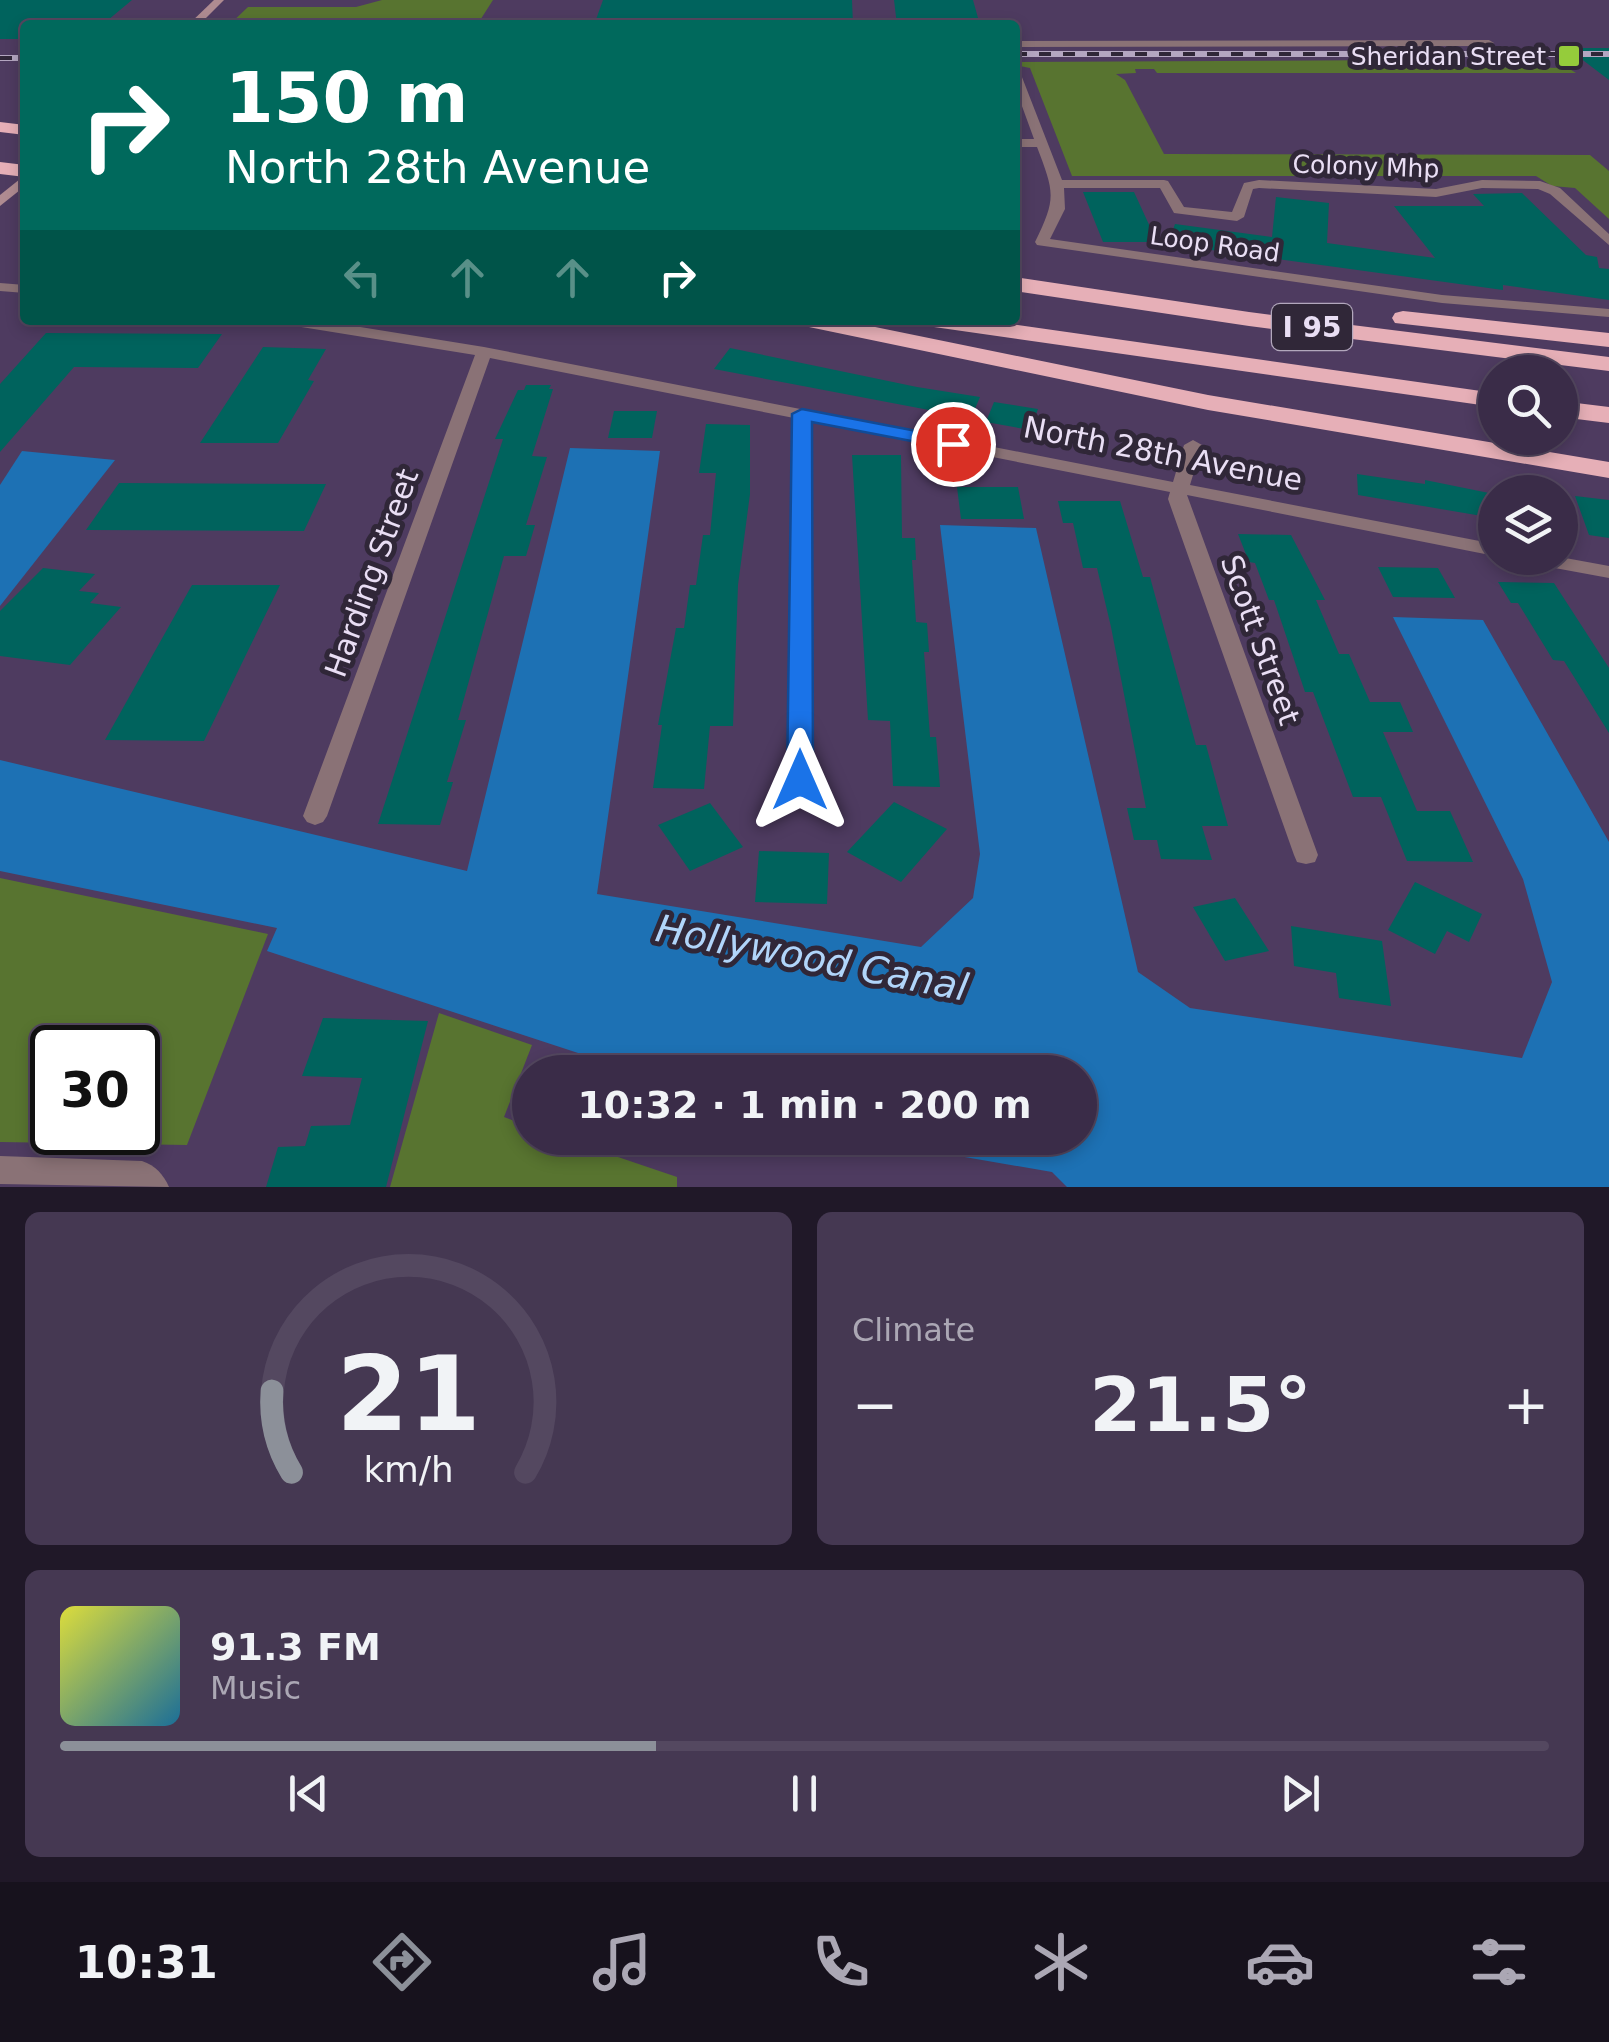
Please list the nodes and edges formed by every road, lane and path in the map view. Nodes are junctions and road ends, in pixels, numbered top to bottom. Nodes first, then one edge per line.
1 (219, 0) edge
2 (197, 20) edge
3 (1489, 43) dead end
4 (1020, 44) edge
5 (1020, 86) edge
6 (0, 127) edge
7 (1020, 143) edge
8 (1040, 143) junction
9 (13, 148) edge
10 (20, 184) edge
11 (1057, 184) junction
12 (1248, 186) joint
13 (0, 202) edge
14 (1609, 241) edge
15 (1020, 273) edge
16 (1020, 285) edge
17 (1020, 298) edge
18 (1609, 314) edge
19 (1020, 318) edge
20 (319, 325) edge
21 (832, 325) edge
22 (969, 325) edge
23 (1609, 340) edge
24 (484, 352) junction
25 (1478, 361) edge
26 (1609, 364) edge
27 (1578, 375) edge
28 (1609, 379) edge
29 (1478, 382) edge
30 (1578, 394) edge
31 (1478, 398) edge
32 (1609, 398) edge
33 (1578, 411) edge
34 (802, 414) junction
35 (1609, 415) edge
36 (1192, 446) dead end
37 (1609, 470) edge
38 (1179, 487) junction
39 (1478, 547) edge
40 (1578, 567) edge
41 (1608, 573) edge
42 (800, 780) dead end
43 (315, 816) dead end
44 (1306, 854) dead end
45 (0, 1170) edge
46 (154, 1187) edge

1 - 2 street
3 - 4 street
5 - 8 street
6 - 9 highway
7 - 8 street
8 - 11 street
10 - 13 street
11 - 12 street, Loop Road
11 - 18 street, Loop Road
12 - 14 street, Colony Mhp
15 - 23 highway
16 - 26 highway, I 95
17 - 25 highway
19 - 29 highway
20 - 24 street, North 28th Avenue
21 - 37 highway
22 - 31 highway, I 95
24 - 34 street, North 28th Avenue
24 - 43 street, Harding Street
27 - 28 highway
30 - 32 highway
33 - 35 highway
34 - 38 street, North 28th Avenue
34 - 42 street
36 - 38 street
38 - 39 street, North 28th Avenue
38 - 44 street, Scott Street
40 - 41 street
45 - 46 street

